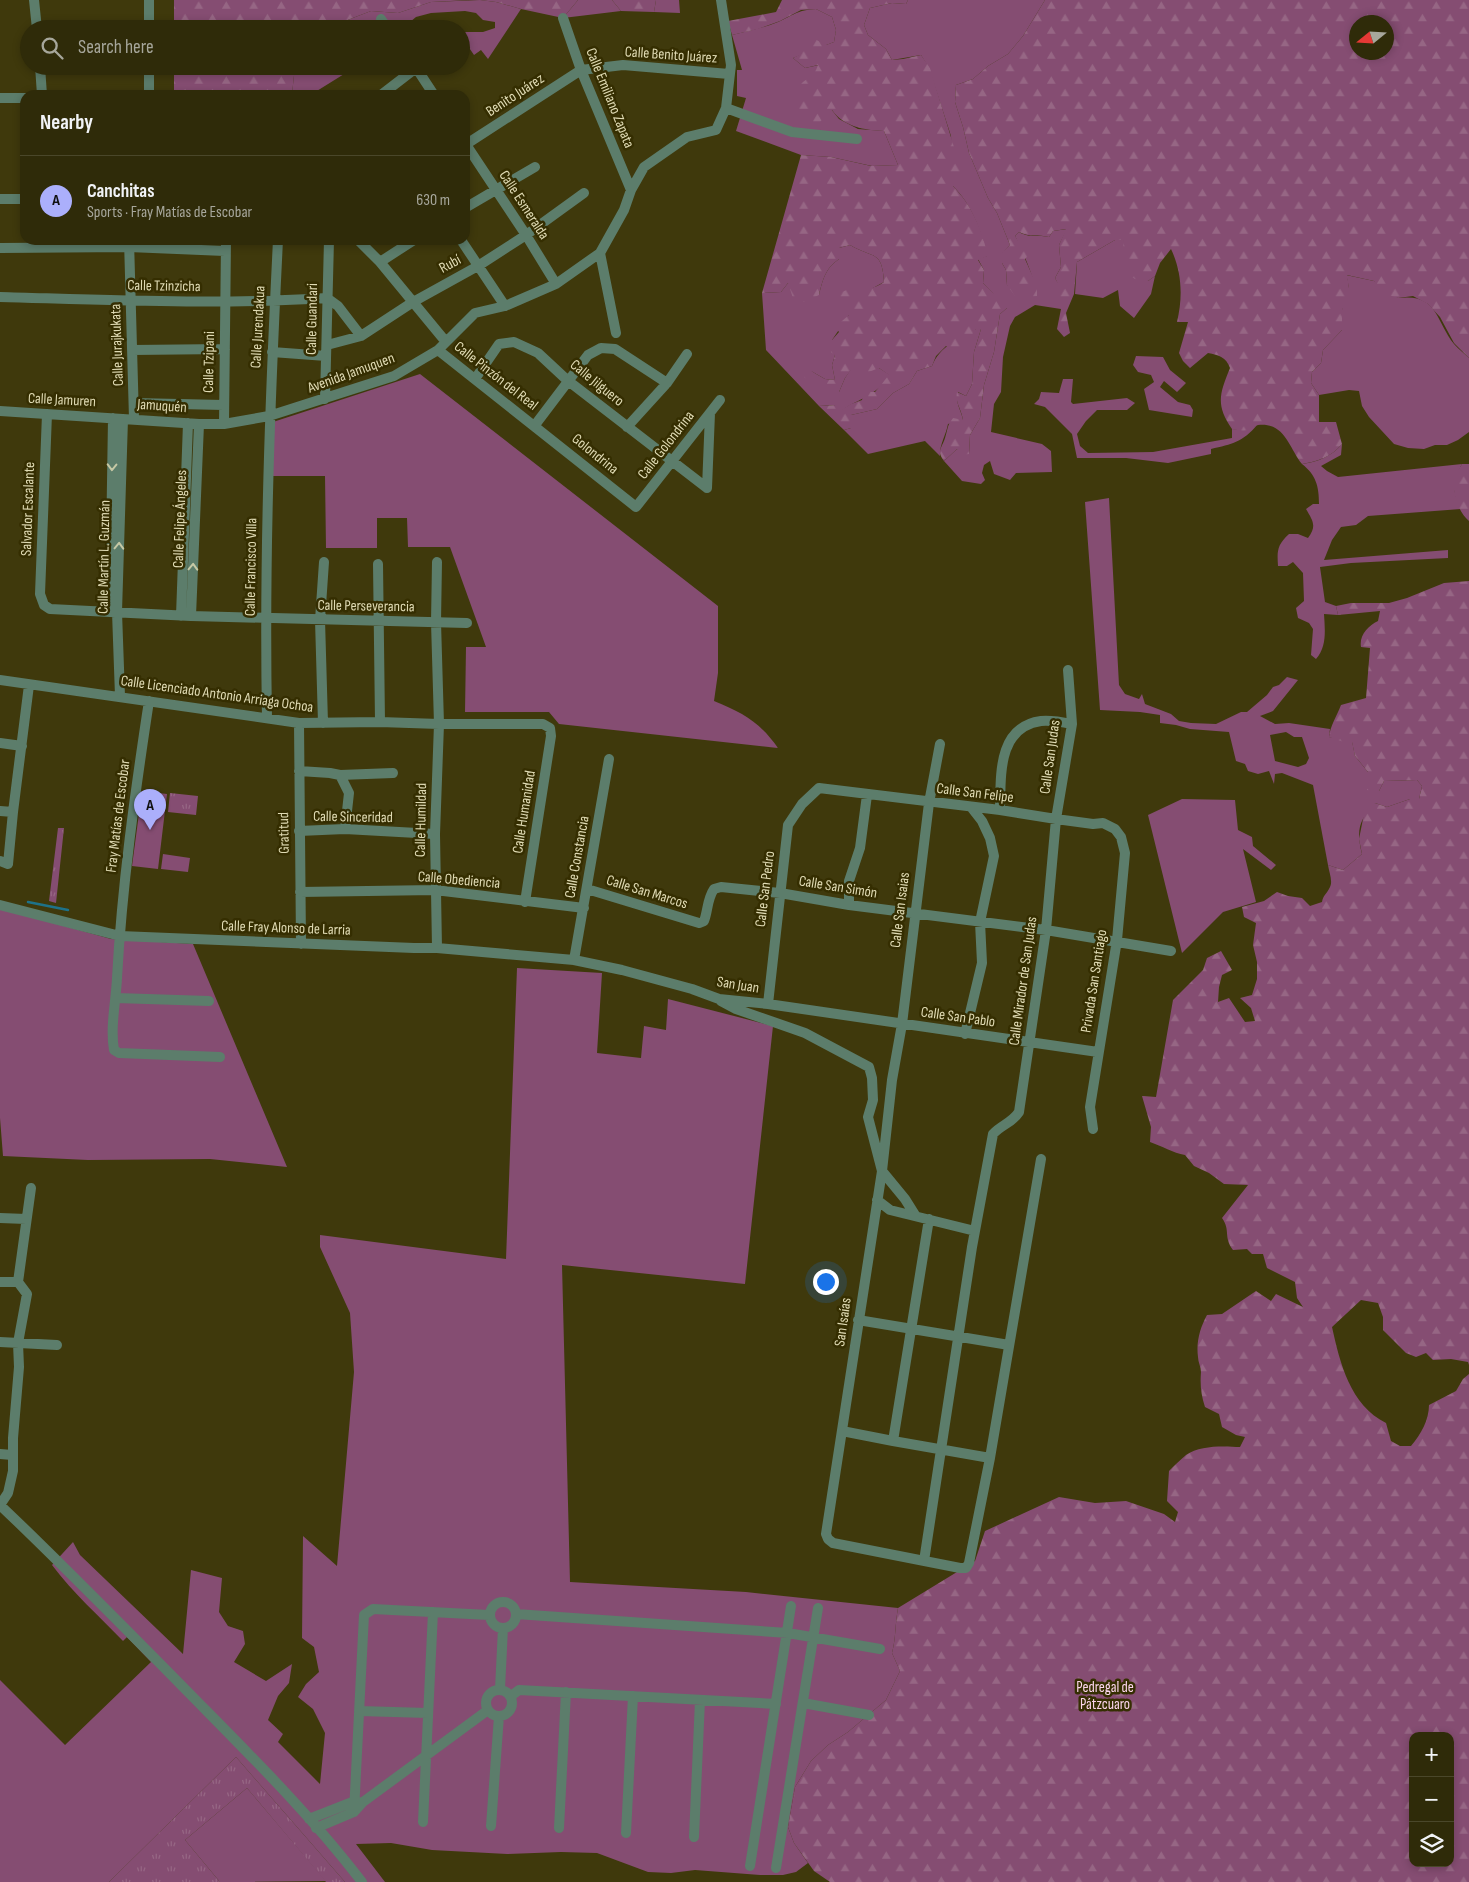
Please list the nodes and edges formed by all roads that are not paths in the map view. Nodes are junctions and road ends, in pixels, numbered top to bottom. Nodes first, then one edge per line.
1 (34, 0) edge
2 (149, 0) edge
3 (722, 0) edge
4 (563, 18) dead end
5 (36, 20) edge
6 (149, 20) edge
7 (581, 70) junction
8 (729, 74) junction
9 (41, 75) edge
10 (149, 75) edge
11 (406, 75) edge
12 (421, 75) edge
13 (42, 90) edge
14 (149, 90) edge
15 (386, 90) edge
16 (431, 90) edge
17 (0, 98) edge
18 (20, 98) edge
19 (726, 108) junction
20 (857, 139) dead end
21 (470, 141) edge
22 (470, 151) edge
23 (534, 167) dead end
24 (496, 190) junction
25 (631, 190) junction
26 (584, 193) dead end
27 (0, 199) edge
28 (20, 200) edge
29 (470, 205) edge
30 (526, 235) junction
31 (97, 245) edge
32 (129, 245) edge
33 (143, 245) edge
34 (226, 245) edge
35 (278, 245) edge
36 (329, 245) edge
37 (365, 245) edge
38 (406, 245) edge
39 (464, 245) edge
40 (0, 248) edge
41 (225, 251) junction
42 (600, 253) junction
43 (380, 262) junction
44 (478, 266) junction
45 (556, 284) junction
46 (0, 297) edge
47 (327, 298) junction
48 (131, 301) junction
49 (225, 301) junction
50 (275, 302) junction
51 (413, 302) junction
52 (506, 306) junction
53 (616, 333) dead end
54 (361, 336) junction
55 (446, 342) junction
56 (327, 345) junction
57 (225, 349) junction
58 (132, 350) junction
59 (438, 350) junction
60 (272, 352) junction
61 (687, 354) dead end
62 (326, 356) junction
63 (475, 379) junction
64 (567, 380) junction
65 (667, 383) junction
66 (325, 399) junction
67 (720, 400) dead end
68 (134, 403) junction
69 (224, 405) junction
70 (0, 411) edge
71 (710, 413) junction
72 (47, 414) junction
73 (269, 416) junction
74 (118, 418) junction
75 (134, 419) junction
76 (188, 424) junction
77 (199, 424) junction
78 (224, 424) junction
79 (535, 425) junction
80 (627, 427) junction
81 (672, 460) junction
82 (636, 507) joint
83 (190, 515) junction
84 (324, 562) dead end
85 (437, 562) dead end
86 (378, 564) dead end
87 (44, 606) joint
88 (114, 612) junction
89 (186, 616) junction
90 (265, 618) junction
91 (320, 620) junction
92 (378, 620) junction
93 (436, 622) junction
94 (467, 623) dead end
95 (1068, 670) dead end
96 (0, 680) edge
97 (29, 685) junction
98 (120, 696) junction
99 (149, 701) junction
100 (267, 718) junction
101 (323, 722) junction
102 (380, 722) junction
103 (299, 723) junction
104 (439, 724) junction
105 (1072, 724) junction
106 (550, 728) joint
107 (0, 743) edge
108 (940, 744) dead end
109 (22, 746) junction
110 (609, 759) dead end
111 (299, 771) junction
112 (393, 772) dead end
113 (340, 775) junction
114 (819, 788) joint
115 (867, 795) junction
116 (929, 803) junction
117 (971, 807) junction
118 (1000, 810) junction
119 (0, 811) edge
120 (13, 812) junction
121 (1056, 819) junction
122 (345, 829) junction
123 (299, 831) junction
124 (436, 834) junction
125 (1121, 837) joint
126 (4, 863) edge
127 (587, 889) junction
128 (714, 889) joint
129 (435, 890) junction
130 (300, 892) junction
131 (780, 893) junction
132 (525, 902) junction
133 (848, 904) junction
134 (0, 905) edge
135 (584, 908) junction
136 (916, 913) junction
137 (980, 922) junction
138 (1046, 930) junction
139 (120, 936) junction
140 (1116, 940) junction
141 (301, 944) junction
142 (437, 948) junction
143 (1171, 950) dead end
144 (574, 960) junction
145 (116, 998) junction
146 (719, 1000) junction
147 (209, 1001) dead end
148 (768, 1004) junction
149 (902, 1024) junction
150 (965, 1034) junction
151 (1029, 1043) junction
152 (1098, 1052) junction
153 (220, 1057) dead end
154 (892, 1080) joint
155 (1093, 1129) dead end
156 (1041, 1159) dead end
157 (882, 1171) junction
158 (31, 1188) dead end
159 (877, 1200) junction
160 (915, 1215) junction
161 (0, 1218) edge
162 (26, 1219) junction
163 (929, 1219) junction
164 (975, 1231) junction
165 (0, 1282) edge
166 (18, 1282) junction
167 (858, 1320) junction
168 (910, 1328) junction
169 (959, 1336) junction
170 (0, 1342) edge
171 (18, 1343) junction
172 (1009, 1344) junction
173 (57, 1345) dead end
174 (842, 1431) junction
175 (893, 1441) junction
176 (942, 1450) junction
177 (0, 1454) edge
178 (12, 1455) junction
179 (990, 1458) junction
180 (0, 1505) edge
181 (924, 1561) junction
182 (791, 1606) dead end
183 (818, 1608) dead end
184 (433, 1612) junction
185 (516, 1614) junction
186 (489, 1615) junction
187 (503, 1628) junction
188 (788, 1633) junction
189 (814, 1636) junction
190 (880, 1649) dead end
191 (500, 1689) junction
192 (566, 1692) junction
193 (511, 1696) junction
194 (633, 1696) junction
195 (700, 1700) junction
196 (803, 1703) junction
197 (776, 1704) junction
198 (488, 1710) junction
199 (359, 1711) junction
200 (428, 1713) junction
201 (869, 1715) dead end
202 (498, 1716) junction
203 (426, 1755) junction
204 (359, 1802) junction
205 (309, 1819) junction
206 (423, 1822) dead end
207 (491, 1826) dead end
208 (316, 1828) junction
209 (559, 1828) dead end
210 (626, 1833) dead end
211 (694, 1837) dead end
212 (750, 1866) dead end
213 (776, 1868) dead end
214 (362, 1882) edge

1 - 5 street
2 - 6 street
3 - 8 street
4 - 7 street, Calle Emiliano Zapata
7 - 8 street, Calle Benito Juárez
7 - 21 street, Benito Juárez
7 - 25 street, Calle Emiliano Zapata
8 - 19 street
9 - 13 street
10 - 14 street
11 - 15 street
12 - 16 street
17 - 18 street
19 - 20 street
19 - 25 street, Avenida Jamuquen
22 - 24 street, Calle Esmeralda
23 - 24 street
24 - 29 street
24 - 30 street, Calle Esmeralda
25 - 42 street, Avenida Jamuquen
26 - 30 street, Rubí
27 - 28 street
30 - 44 street, Rubí
30 - 45 street, Calle Esmeralda
31 - 40 street
32 - 48 street, Calle Jurajkukata
33 - 41 street
34 - 41 street, Calle Tzipani
35 - 50 street, Calle Jurendakua
36 - 47 street, Calle Guandari
37 - 43 street
38 - 43 street
39 - 44 street
41 - 49 street, Calle Tzipani
42 - 45 street, Avenida Jamuquen
42 - 53 street
43 - 51 street
44 - 51 street, Rubí
44 - 52 street
45 - 52 street, Avenida Jamuquen
46 - 48 street, Calle Tzinzicha
47 - 50 street, Calle Tzinzicha
47 - 54 street
47 - 56 street, Calle Guandari
48 - 49 street, Calle Tzinzicha
48 - 58 street, Calle Jurajkukata
49 - 50 street, Calle Tzinzicha
49 - 57 street, Calle Tzipani
50 - 60 street, Calle Jurendakua
51 - 54 street, Rubí
51 - 55 street
52 - 55 street, Avenida Jamuquen
54 - 56 street, Rubí
55 - 59 street, Avenida Jamuquen
56 - 62 street, Calle Guandari
57 - 58 street
57 - 69 street, Calle Tzipani
58 - 68 street, Calle Jurajkukata
59 - 63 street, Calle Pinzón del Real
59 - 66 street, Avenida Jamuquen
60 - 62 street
60 - 73 street, Calle Jurendakua
61 - 65 street
62 - 66 street, Calle Guandari
63 - 64 street, Calle Jilguero
63 - 79 street, Calle Pinzón del Real
64 - 65 street
64 - 79 street
64 - 80 street, Calle Jilguero
65 - 80 street
66 - 73 street, Avenida Jamuquen
67 - 71 street, Calle Golondrina
68 - 69 street
68 - 75 street, Calle Jurajkukata
69 - 78 street, Calle Tzipani
70 - 72 street, Calle Jamuren
71 - 81 street, Calle Golondrina
71 - 81 street, Calle Jilguero
72 - 74 street, Calle Jamuren
72 - 87 street, Salvador Escalante
73 - 78 street, Avenida Jamuquen
73 - 90 street, Calle Francisco Villa
74 - 75 street, Jamuquén
74 - 88 street, Calle Martín L. Guzmán
75 - 76 street, Jamuquén
76 - 77 street, Jamuquén
76 - 83 street, Calle Felipe Ángeles
77 - 78 street, Avenida Jamuquen
77 - 83 street, Calle Felipe Ángeles
79 - 82 street, Golondrina
80 - 81 street, Calle Jilguero
81 - 82 street, Calle Golondrina
83 - 89 street, Calle Felipe Ángeles
84 - 91 street
85 - 93 street, Calle Humildad
86 - 92 street
87 - 88 street, Calle Perseverancia
88 - 89 street, Calle Perseverancia
88 - 98 street, Calle Martín L. Guzmán
89 - 90 street, Calle Perseverancia
90 - 91 street, Calle Perseverancia
90 - 100 street, Calle Francisco Villa
91 - 92 street, Calle Perseverancia
91 - 101 street
92 - 93 street, Calle Perseverancia
92 - 102 street
93 - 94 street, Calle Perseverancia
93 - 104 street, Calle Humildad
95 - 105 street, Calle San Judas
96 - 97 street, Calle Licenciado Antonio Arriaga Ochoa
97 - 98 street, Calle Licenciado Antonio Arriaga Ochoa
97 - 109 street
98 - 99 street, Calle Licenciado Antonio Arriaga Ochoa
99 - 100 street, Calle Licenciado Antonio Arriaga Ochoa
99 - 139 street, Fray Matías de Escobar
100 - 103 street, Calle Licenciado Antonio Arriaga Ochoa
101 - 102 street, Calle Licenciado Antonio Arriaga Ochoa
101 - 103 street, Calle Licenciado Antonio Arriaga Ochoa
102 - 104 street, Calle Licenciado Antonio Arriaga Ochoa
103 - 111 street, Gratitud
104 - 106 street, Calle Licenciado Antonio Arriaga Ochoa
104 - 124 street, Calle Humildad
105 - 118 street
105 - 121 street, Calle San Judas
106 - 132 street, Calle Humanidad
107 - 109 street
108 - 116 street, Calle San Isaias
109 - 120 street
110 - 127 street, Calle Constancia
111 - 113 street
111 - 123 street, Gratitud
112 - 113 street
113 - 122 street
114 - 115 street, Calle San Felipe
114 - 131 street, Calle San Pedro
115 - 116 street, Calle San Felipe
115 - 133 street
116 - 117 street, Calle San Felipe
116 - 136 street, Calle San Isaias
117 - 118 street, Calle San Felipe
117 - 137 street
118 - 121 street, Calle San Felipe
119 - 120 street
120 - 126 street
121 - 125 street, Calle San Felipe
121 - 138 street, Calle Mirador de San Judas
122 - 123 street, Calle Sinceridad
122 - 124 street, Calle Sinceridad
123 - 130 street, Gratitud
124 - 129 street, Calle Humildad
125 - 140 street, Privada San Santiago
127 - 128 street, Calle San Marcos
127 - 135 street, Calle Constancia
128 - 131 street, Calle San Simón
129 - 130 street, Calle Obediencia
129 - 132 street, Calle Obediencia
129 - 142 street, Calle Humildad
130 - 141 street, Gratitud
131 - 133 street, Calle San Simón
131 - 148 street, Calle San Pedro
132 - 135 street, Calle Obediencia
133 - 136 street, Calle San Simón
134 - 139 street, Calle Fray Alonso de Larria
135 - 144 street, Calle Constancia
136 - 137 street, Calle San Simón
136 - 149 street, Calle San Isaias
137 - 138 street, Calle San Simón
137 - 150 street
138 - 140 street, Calle San Simón
138 - 151 street, Calle Mirador de San Judas
139 - 141 street, Calle Fray Alonso de Larria
139 - 145 street, Fray Matías de Escobar
140 - 143 street, Calle San Simón
140 - 152 street, Privada San Santiago
141 - 142 street, Calle Fray Alonso de Larria
142 - 144 street, Calle Fray Alonso de Larria
144 - 146 street, San Juan
145 - 147 street
145 - 153 street, Fray Matías de Escobar
146 - 148 street, San Juan
146 - 157 street
148 - 149 street, San Juan
149 - 150 street, Calle San Pablo
149 - 154 street, Calle San Isaias
150 - 151 street, Calle San Pablo
151 - 152 street, Calle San Pablo
151 - 164 street, Calle Mirador de San Judas
152 - 155 street, Privada San Santiago
154 - 157 street, San Isaías
156 - 172 street
157 - 159 street, San Isaías
157 - 160 street
158 - 162 street
159 - 160 street
159 - 167 street, San Isaías
160 - 163 street
161 - 162 street
162 - 166 street
163 - 164 street
163 - 168 street
164 - 169 street
165 - 166 street
166 - 171 street
167 - 168 street
167 - 174 street, San Isaías
168 - 169 street
168 - 175 street
169 - 172 street
169 - 176 street
170 - 171 street
171 - 173 street
171 - 178 street
172 - 179 street
174 - 175 street
174 - 181 street, San Isaías
175 - 176 street
176 - 179 street
176 - 181 street
177 - 178 street
178 - 180 street
179 - 181 street
180 - 205 street
182 - 188 street
183 - 189 street
184 - 186 street
184 - 199 street
184 - 200 street
185 - 186 street
185 - 187 street
185 - 188 street
186 - 187 street
187 - 191 street
188 - 189 street
188 - 197 street
189 - 190 street
189 - 196 street
191 - 193 street
191 - 198 street
192 - 193 street
192 - 194 street
192 - 209 street
193 - 202 street
194 - 195 street
194 - 210 street
195 - 197 street
195 - 211 street
196 - 201 street
196 - 213 street
197 - 212 street
198 - 202 street
198 - 203 street
199 - 200 street
199 - 204 street
200 - 203 street
202 - 207 street
203 - 204 street
203 - 206 street
204 - 205 street
204 - 208 street
205 - 208 street
208 - 214 street

